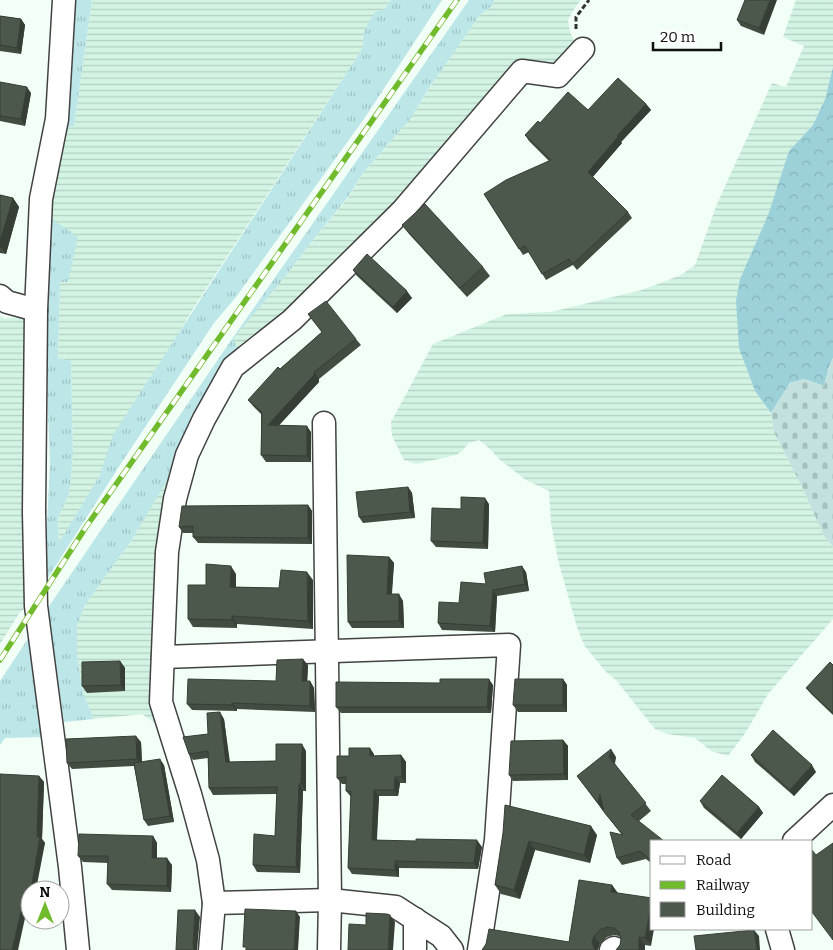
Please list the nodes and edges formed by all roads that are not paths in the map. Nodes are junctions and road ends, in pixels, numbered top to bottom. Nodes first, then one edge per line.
1 (64, 0) edge
2 (583, 49) road end
3 (0, 296) edge
4 (36, 310) junction
5 (324, 422) dead end
6 (327, 652) junction
7 (163, 657) junction
8 (833, 805) edge
9 (795, 840) edge
10 (330, 900) junction
11 (214, 903) junction
12 (415, 919) junction
13 (778, 930) edge
14 (78, 950) edge
15 (210, 950) edge
16 (329, 950) edge
17 (415, 950) edge
18 (452, 950) edge
19 (479, 950) edge
20 (783, 950) edge

1 - 4 street
2 - 7 street
3 - 4 street
4 - 14 street
5 - 6 street
6 - 7 street
6 - 10 street
6 - 19 street
7 - 11 street
8 - 9 street
10 - 11 street
10 - 12 street
10 - 16 street
11 - 15 street
12 - 17 street
12 - 18 street
13 - 20 street

